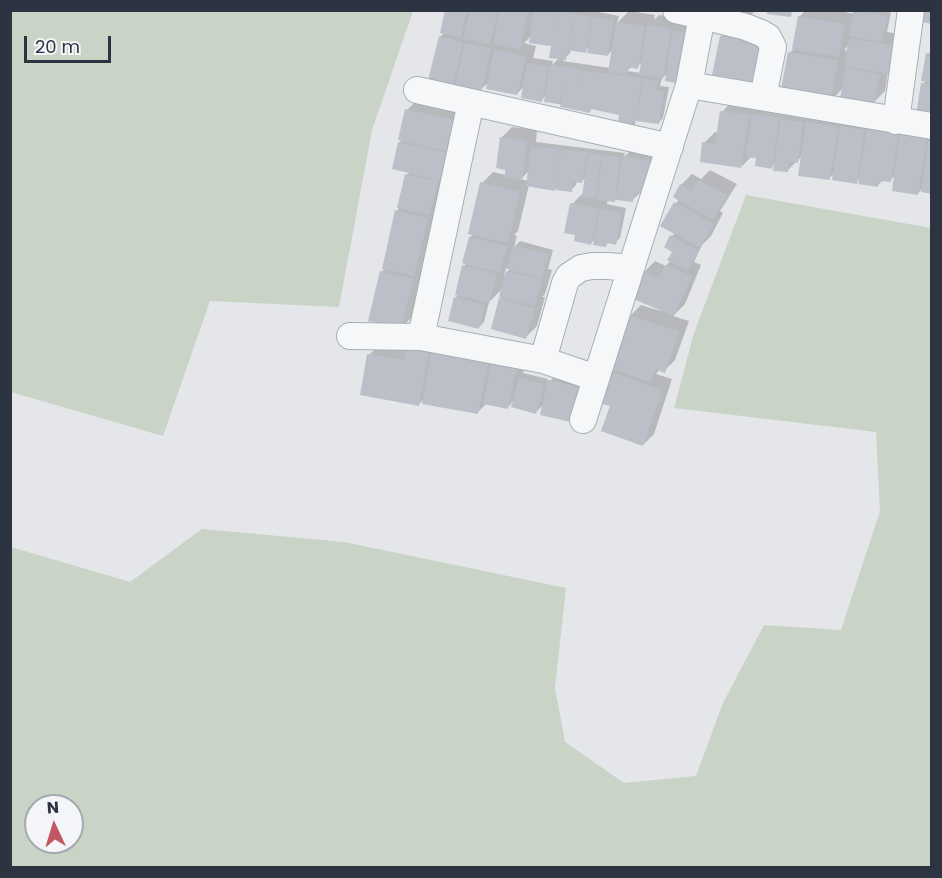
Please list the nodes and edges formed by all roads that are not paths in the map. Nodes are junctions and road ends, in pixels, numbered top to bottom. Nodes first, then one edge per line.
1 (676, 10) edge
2 (911, 10) edge
3 (702, 16) junction
4 (689, 85) junction
5 (417, 90) dead end
6 (763, 97) junction
7 (471, 102) junction
8 (896, 121) junction
9 (932, 126) edge
10 (669, 147) junction
11 (631, 268) junction
12 (350, 336) dead end
13 (421, 337) junction
14 (543, 360) junction
15 (596, 378) junction
16 (583, 420) dead end

1 - 3 street
2 - 8 street
3 - 4 street
3 - 6 street
4 - 6 street
4 - 10 street
5 - 7 street
6 - 8 street
7 - 10 street
7 - 13 street
8 - 9 street
10 - 11 street
11 - 14 street
11 - 15 street
12 - 13 street
13 - 14 street
14 - 15 street
15 - 16 street

